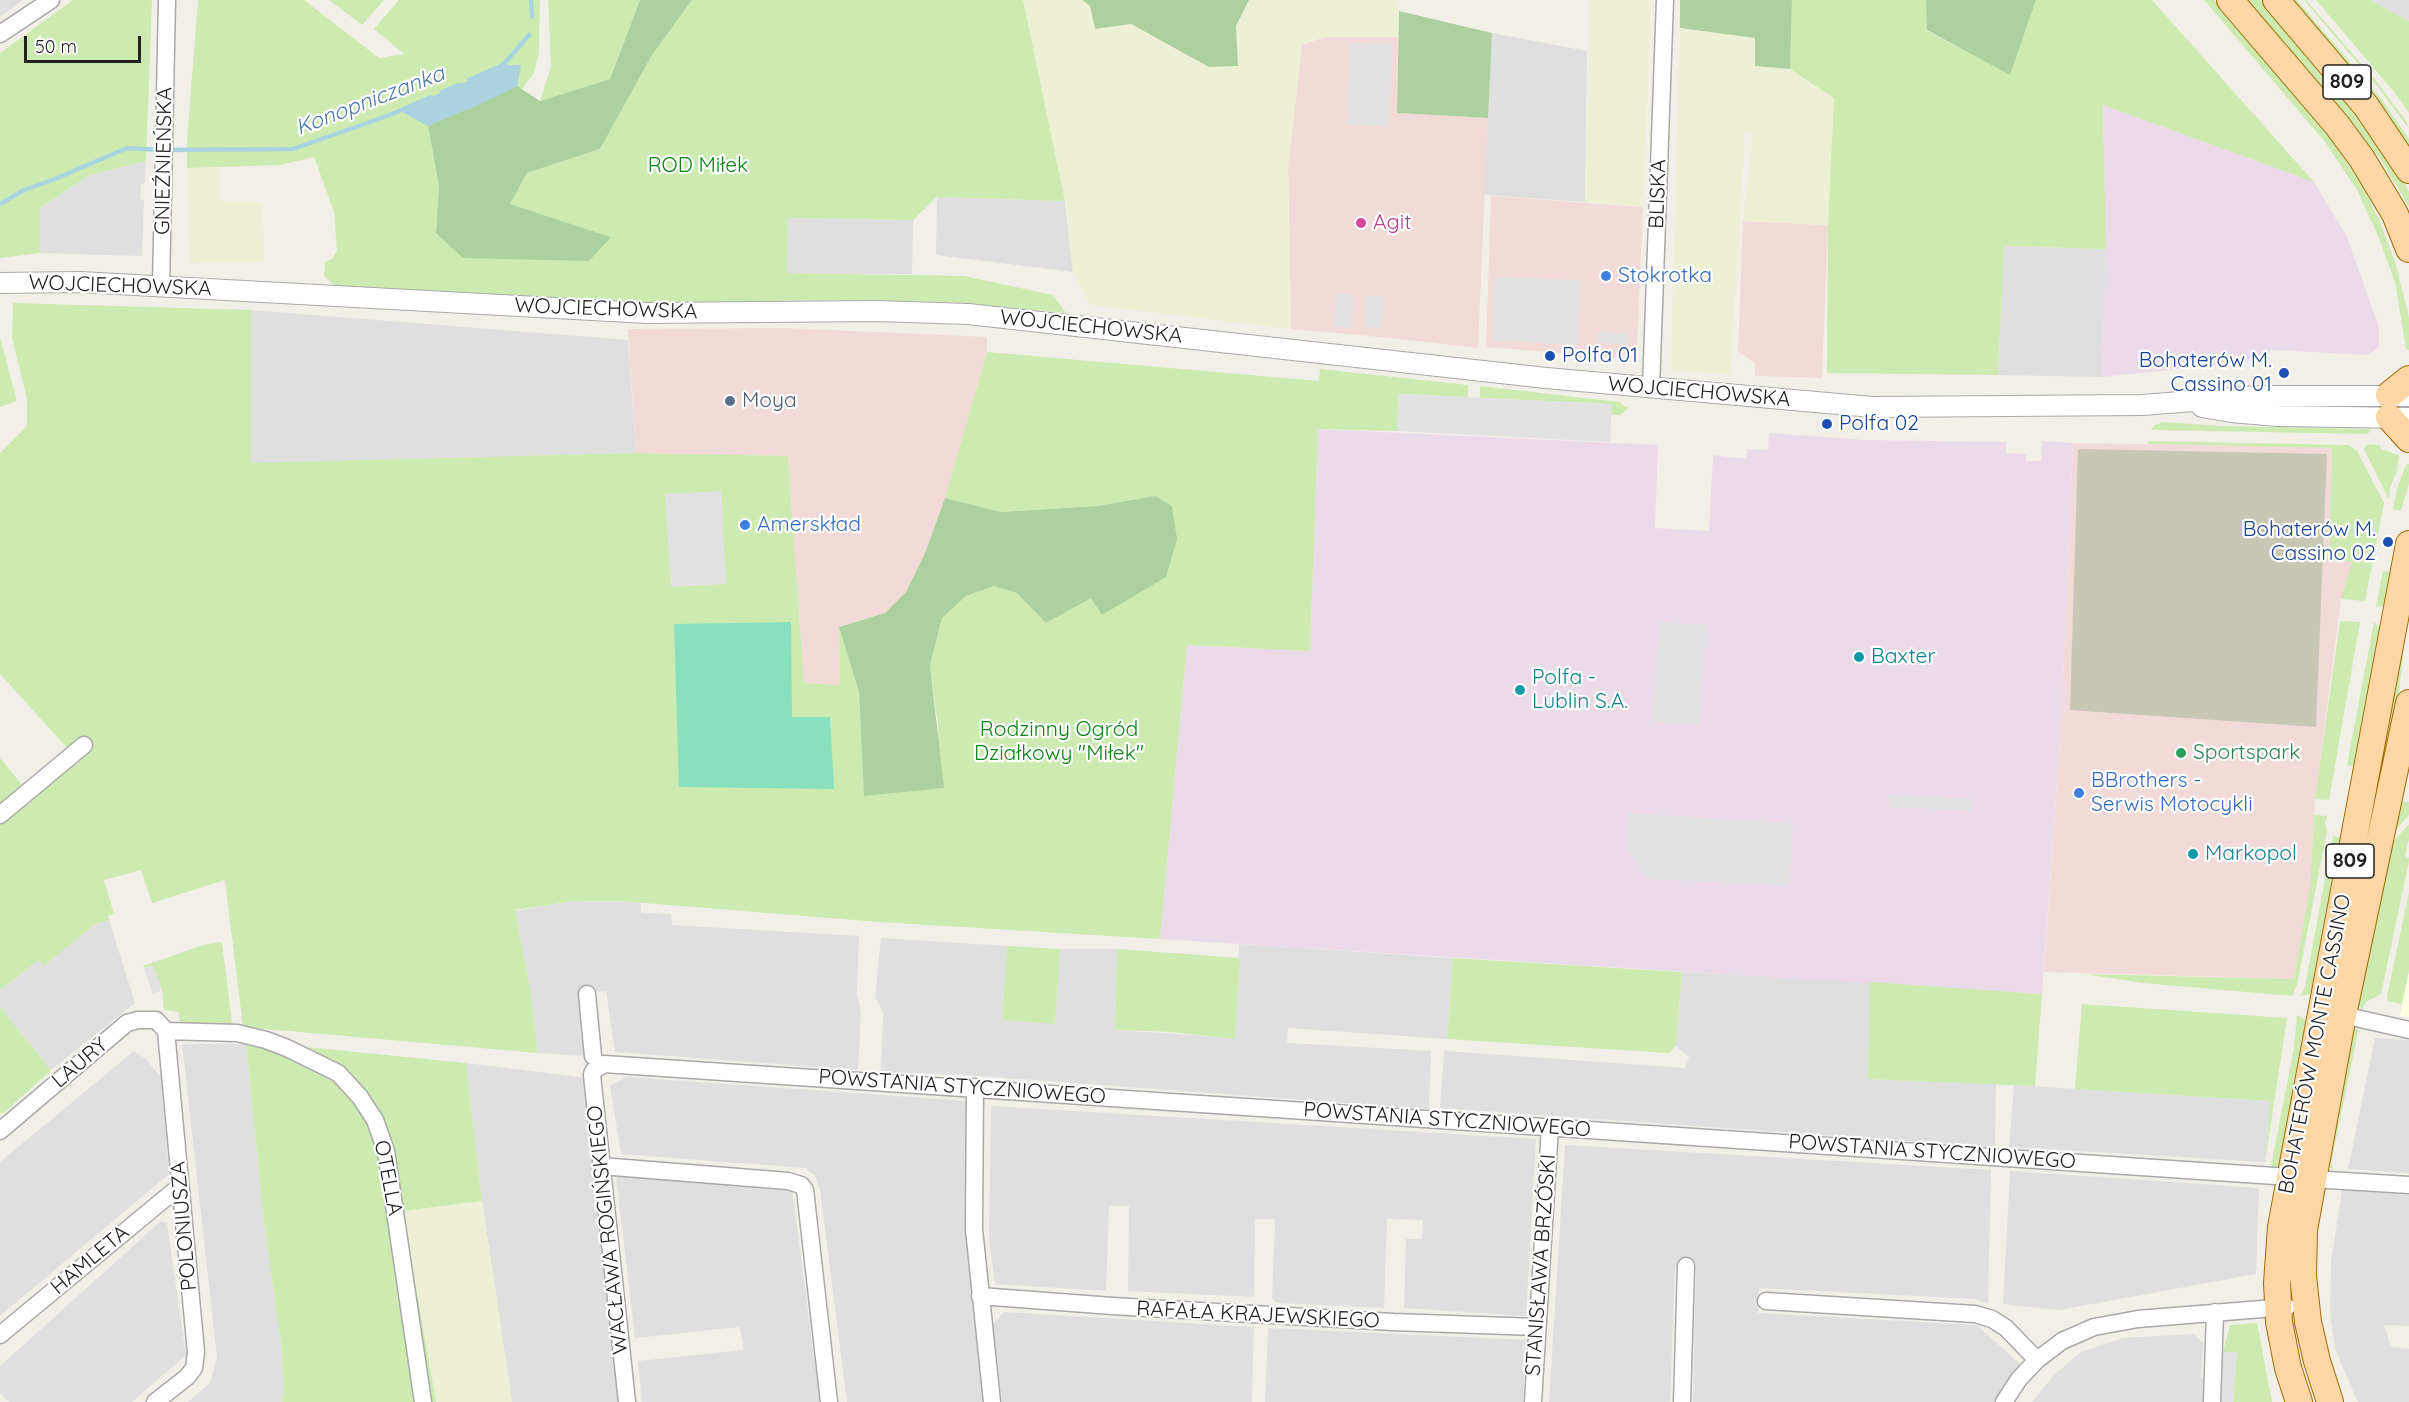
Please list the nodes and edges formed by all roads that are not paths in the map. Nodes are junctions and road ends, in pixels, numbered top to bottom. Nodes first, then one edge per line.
1 (51, 0) edge
2 (167, 0) edge
3 (1665, 0) edge
4 (2230, 0) edge
5 (2276, 0) edge
6 (0, 34) edge
7 (2409, 170) edge
8 (2409, 249) edge
9 (0, 283) edge
10 (161, 287) junction
11 (2409, 379) edge
12 (1651, 388) junction
13 (2399, 406) edge
14 (2409, 439) edge
15 (2409, 544) edge
16 (2409, 703) edge
17 (84, 745) dead end
18 (0, 815) edge
19 (587, 994) dead end
20 (2343, 1015) junction
21 (2409, 1030) edge
22 (166, 1031) junction
23 (599, 1060) junction
24 (975, 1087) junction
25 (1550, 1127) junction
26 (0, 1131) edge
27 (601, 1166) junction
28 (2301, 1178) junction
29 (2409, 1185) edge
30 (180, 1186) junction
31 (1686, 1266) dead end
32 (980, 1296) junction
33 (1766, 1302) dead end
34 (2306, 1305) junction
35 (2277, 1307) junction
36 (2216, 1312) junction
37 (1537, 1327) junction
38 (0, 1335) edge
39 (2037, 1360) junction
40 (154, 1402) edge
41 (423, 1402) edge
42 (627, 1402) edge
43 (829, 1402) edge
44 (992, 1402) edge
45 (1533, 1402) edge
46 (1682, 1402) edge
47 (2004, 1402) edge
48 (2212, 1402) edge
49 (2299, 1402) edge
50 (2330, 1402) edge

1 - 6 street
2 - 10 street, GNIEŹNIEŃSKA
3 - 12 street, BLISKA
4 - 8 main road, 809
5 - 7 main road, 809
9 - 10 street, WOJCIECHOWSKA
10 - 12 street, WOJCIECHOWSKA
11 - 13 main road
12 - 13 street, WOJCIECHOWSKA
13 - 14 main road
15 - 28 main road, BOHATERÓW MONTE CASSINO / 809
16 - 20 main road, BOHATERÓW MONTE CASSINO / 809
17 - 18 street
19 - 23 street
20 - 21 street
20 - 28 main road, BOHATERÓW MONTE CASSINO / 809
22 - 26 street, LAURY
22 - 30 street, POLONIUSZA
22 - 41 street, OTELLA
23 - 24 street, POWSTANIA STYCZNIOWEGO
23 - 27 street, WACŁAWA ROGIŃSKIEGO
24 - 25 street, POWSTANIA STYCZNIOWEGO
24 - 32 street
25 - 28 street, POWSTANIA STYCZNIOWEGO
25 - 37 street, STANISŁAWA BRZÓSKI
27 - 42 street, WACŁAWA ROGIŃSKIEGO
27 - 43 street
28 - 29 street, POWSTANIA STYCZNIOWEGO
28 - 34 main road, BOHATERÓW MONTE CASSINO / 809
28 - 35 main road, BOHATERÓW MONTE CASSINO / 809
30 - 38 street, HAMLETA
30 - 40 street, POLONIUSZA
31 - 46 street
32 - 37 street, RAFAŁA KRAJEWSKIEGO
32 - 44 street
33 - 39 street
34 - 35 street
34 - 50 main road, BOHATERÓW MONTE CASSINO / 809
35 - 36 street
35 - 49 main road, BOHATERÓW MONTE CASSINO / 809
36 - 39 street
36 - 48 street
37 - 45 street, STANISŁAWA BRZÓSKI
39 - 47 street

